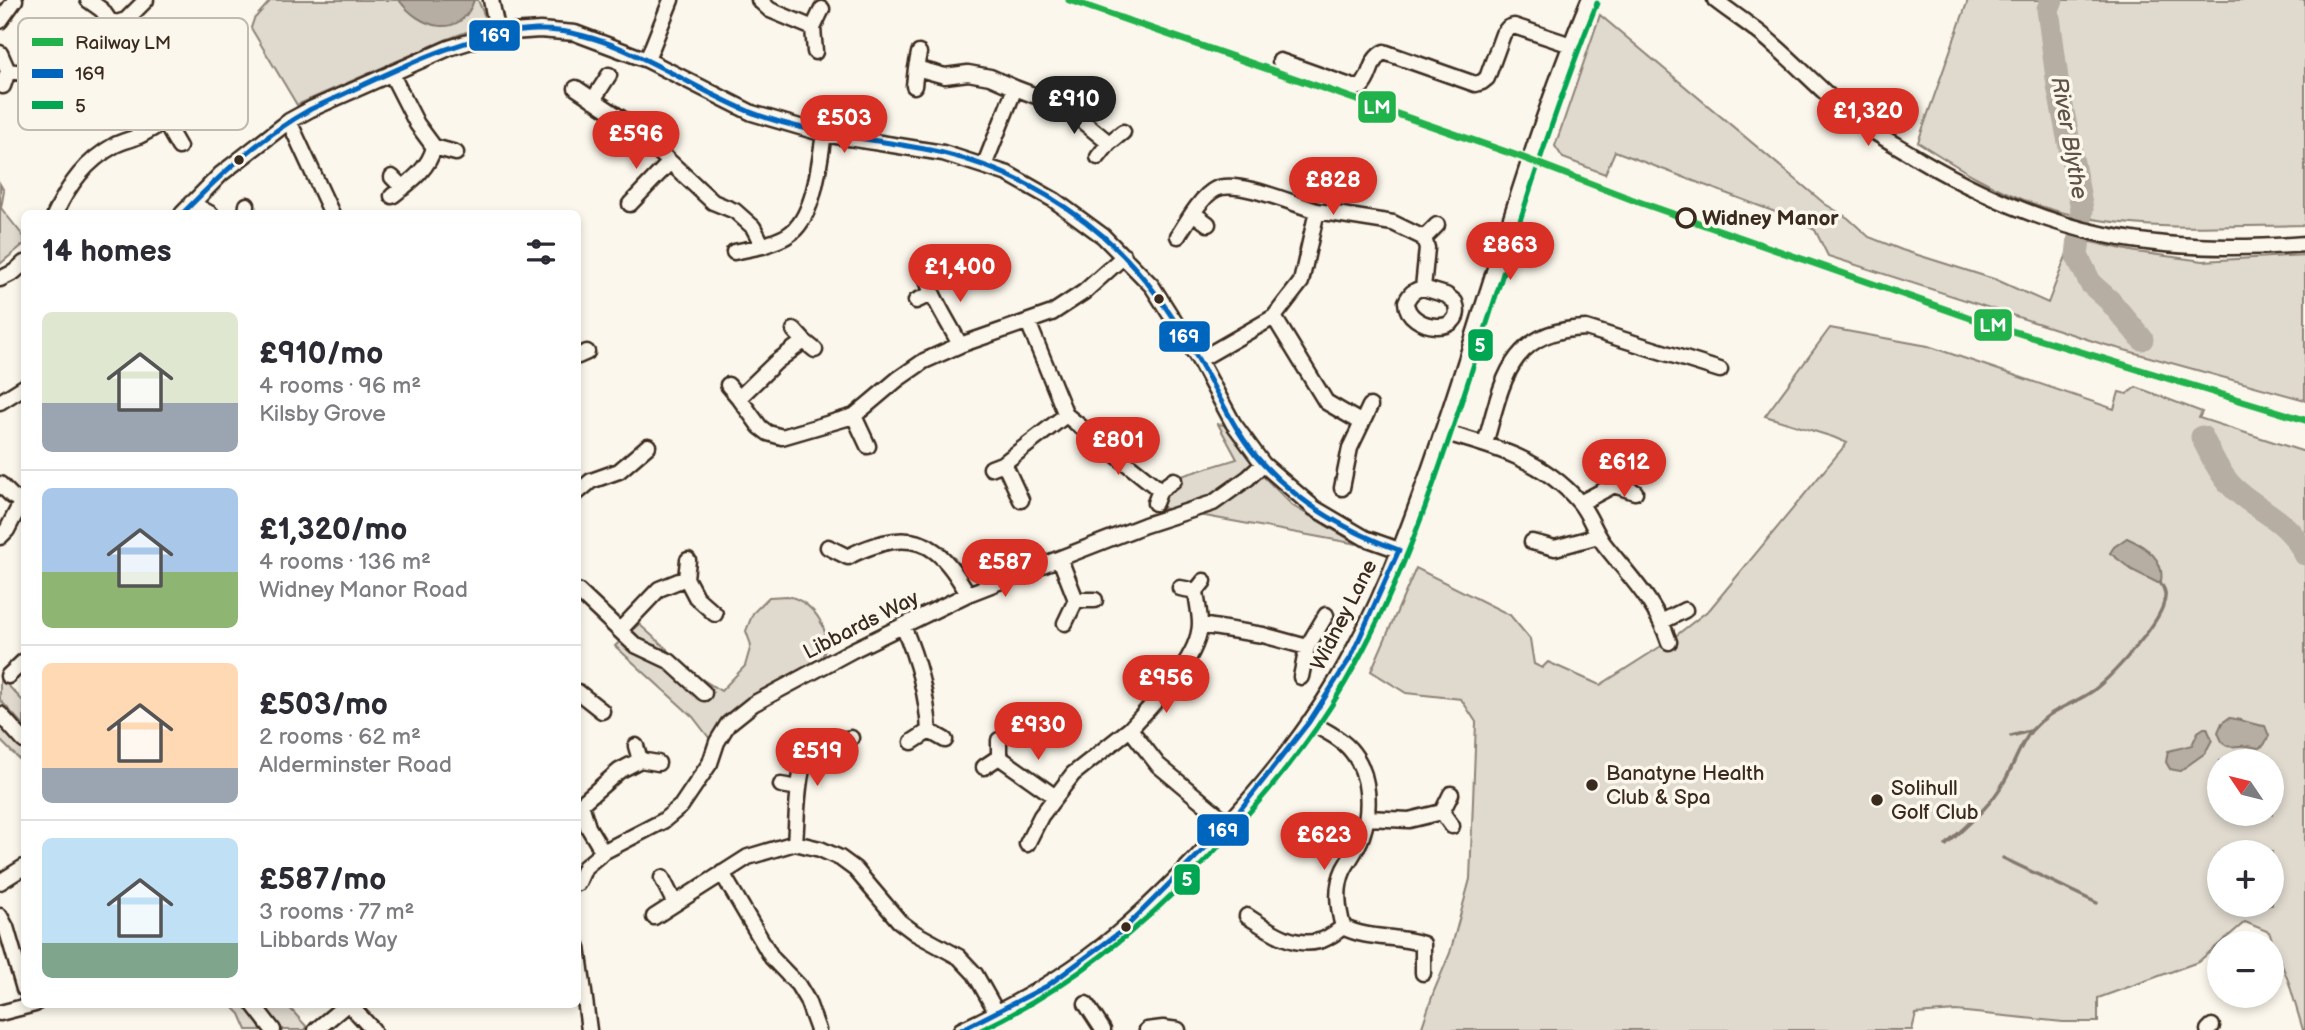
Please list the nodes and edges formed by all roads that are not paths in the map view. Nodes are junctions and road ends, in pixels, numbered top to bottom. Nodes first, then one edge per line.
1 (15, 0) edge
2 (88, 0) edge
3 (146, 0) edge
4 (491, 0) edge
5 (671, 0) edge
6 (759, 0) edge
7 (1589, 0) edge
8 (1715, 0) edge
9 (821, 9) dead end
10 (108, 18) edge
11 (128, 18) edge
12 (0, 21) edge
13 (813, 28) junction
14 (498, 33) junction
15 (1571, 45) junction
16 (815, 52) dead end
17 (919, 52) dead end
18 (0, 53) edge
19 (647, 60) junction
20 (1280, 61) dead end
21 (916, 68) junction
22 (391, 73) junction
23 (18, 75) edge
24 (609, 75) dead end
25 (914, 86) dead end
26 (576, 88) dead end
27 (1015, 88) junction
28 (593, 100) junction
29 (289, 121) junction
30 (149, 130) edge
31 (169, 130) edge
32 (1123, 132) dead end
33 (824, 134) junction
34 (1109, 143) junction
35 (179, 147) dead end
36 (434, 147) junction
37 (456, 153) dead end
38 (1098, 157) dead end
39 (669, 163) junction
40 (984, 166) junction
41 (392, 177) dead end
42 (630, 204) dead end
43 (186, 208) edge
44 (57, 210) edge
45 (330, 210) edge
46 (1317, 211) junction
47 (1193, 213) junction
48 (1208, 224) dead end
49 (1437, 225) dead end
50 (1178, 236) dead end
51 (1424, 238) junction
52 (2305, 244) edge
53 (763, 246) junction
54 (734, 253) dead end
55 (1124, 256) junction
56 (21, 266) edge
57 (926, 277) dead end
58 (0, 279) edge
59 (1423, 288) dead end
60 (931, 294) junction
61 (916, 301) dead end
62 (1274, 317) junction
63 (1028, 323) junction
64 (805, 340) dead end
65 (960, 345) junction
66 (1199, 360) junction
67 (1720, 370) dead end
68 (728, 385) dead end
69 (21, 389) edge
70 (739, 398) junction
71 (0, 402) edge
72 (1370, 406) dead end
73 (1066, 415) junction
74 (854, 416) junction
75 (1362, 423) junction
76 (1442, 432) junction
77 (1485, 444) junction
78 (648, 446) dead end
79 (868, 446) dead end
80 (1613, 461) dead end
81 (1263, 464) junction
82 (1174, 480) dead end
83 (0, 484) edge
84 (1614, 485) junction
85 (1342, 488) dead end
86 (581, 489) edge
87 (1635, 492) dead end
88 (1021, 500) dead end
89 (21, 501) edge
90 (1580, 503) junction
91 (21, 507) edge
92 (1598, 536) junction
93 (0, 537) edge
94 (1532, 542) dead end
95 (828, 548) dead end
96 (1399, 550) junction
97 (1060, 559) junction
98 (688, 560) dead end
99 (686, 578) junction
100 (1180, 587) dead end
101 (968, 594) junction
102 (581, 598) edge
103 (1076, 600) junction
104 (1096, 600) dead end
105 (1685, 610) dead end
106 (715, 614) dead end
107 (1326, 615) dead end
108 (1663, 621) junction
109 (1065, 623) dead end
110 (1200, 625) junction
111 (903, 626) junction
112 (620, 630) junction
113 (1670, 642) dead end
114 (1307, 647) junction
115 (21, 666) edge
116 (8, 676) dead end
117 (1301, 677) dead end
118 (704, 693) dead end
119 (581, 694) edge
120 (602, 711) dead end
121 (0, 714) edge
122 (1309, 722) junction
123 (1130, 729) junction
124 (929, 732) junction
125 (21, 738) edge
126 (851, 738) dead end
127 (945, 740) dead end
128 (999, 740) dead end
129 (912, 742) dead end
130 (999, 757) junction
131 (658, 763) dead end
132 (984, 767) dead end
133 (781, 785) dead end
134 (799, 788) junction
135 (1451, 794) dead end
136 (1055, 796) junction
137 (581, 803) edge
138 (581, 807) edge
139 (1442, 812) junction
140 (1367, 818) junction
141 (1229, 824) junction
142 (1452, 826) dead end
143 (795, 843) junction
144 (1027, 844) dead end
145 (603, 852) junction
146 (21, 868) edge
147 (722, 873) junction
148 (581, 874) edge
149 (662, 878) dead end
150 (0, 882) edge
151 (674, 902) junction
152 (0, 916) edge
153 (1247, 916) dead end
154 (654, 917) dead end
155 (1343, 927) junction
156 (581, 970) edge
157 (1423, 973) dead end
158 (21, 979) edge
159 (1086, 1004) dead end
160 (21, 1008) edge
161 (256, 1008) edge
162 (343, 1008) edge
163 (352, 1008) edge
164 (0, 1013) edge
165 (997, 1013) junction
166 (273, 1030) edge
167 (316, 1030) edge
168 (373, 1030) edge
169 (589, 1030) edge
170 (818, 1030) edge
171 (961, 1030) edge
172 (1103, 1030) edge
173 (1147, 1030) edge
174 (1178, 1030) edge

1 - 12 street
2 - 10 street
3 - 11 street
4 - 14 street
5 - 19 street
6 - 13 street
7 - 15 street, Widney Lane
8 - 52 street
9 - 13 street
13 - 16 street
14 - 19 street
14 - 22 street
15 - 20 street
15 - 76 street, Widney Lane
17 - 21 street
18 - 23 street
19 - 33 street
21 - 25 street
21 - 27 street
22 - 29 street
22 - 36 street
24 - 28 street
26 - 28 street
27 - 34 street
27 - 40 street
28 - 39 street
29 - 43 street
29 - 45 street
30 - 44 street
31 - 35 street
32 - 34 street
33 - 40 street
33 - 53 street
34 - 38 street
36 - 37 street
36 - 41 street
39 - 42 street
39 - 53 street
40 - 55 street
46 - 47 street
46 - 51 street
46 - 62 street
47 - 48 street
47 - 50 street
49 - 51 street
51 - 59 street
53 - 54 street
55 - 63 street
55 - 66 street
56 - 58 street
57 - 60 street
60 - 61 street
60 - 65 street
62 - 66 street
62 - 75 street
63 - 65 street
63 - 73 street
64 - 70 street
65 - 74 street
66 - 81 street
67 - 77 street
68 - 70 street
69 - 71 street
70 - 74 street
72 - 75 street
73 - 82 street
73 - 88 street
74 - 79 street
75 - 85 street
76 - 77 street
76 - 96 street, Widney Lane
77 - 90 street
78 - 86 street
80 - 84 street
81 - 96 street
81 - 97 street, Libbards Way
83 - 89 street
84 - 87 street
84 - 90 street
90 - 92 street
91 - 93 street
92 - 94 street
92 - 108 street
95 - 101 street
96 - 122 street, Widney Lane
97 - 101 street, Libbards Way
97 - 103 street
98 - 99 street
99 - 106 street
99 - 112 street
100 - 110 street
101 - 111 street, Libbards Way
102 - 112 street
103 - 104 street
103 - 109 street
105 - 108 street
107 - 114 street
108 - 113 street
110 - 114 street
110 - 123 street
111 - 124 street
111 - 145 street, Libbards Way
112 - 118 street
114 - 117 street
115 - 116 street
119 - 120 street
121 - 125 street
122 - 140 street
122 - 141 street, Widney Lane
123 - 136 street
123 - 141 street
124 - 127 street
124 - 129 street
126 - 134 street
128 - 130 street
130 - 132 street
130 - 136 street
131 - 137 street
133 - 134 street
134 - 143 street
135 - 139 street
136 - 144 street
138 - 145 street
139 - 140 street
139 - 142 street
140 - 155 street
141 - 165 street, Widney Lane
143 - 147 street
143 - 165 street
145 - 148 street, Libbards Way
146 - 150 street
147 - 151 street
147 - 170 street
149 - 151 street
151 - 154 street
152 - 158 street
153 - 155 street
155 - 157 street
156 - 169 street
159 - 172 street
160 - 164 street
161 - 166 street
162 - 167 street
163 - 168 street
165 - 171 street, Widney Lane
173 - 174 street

